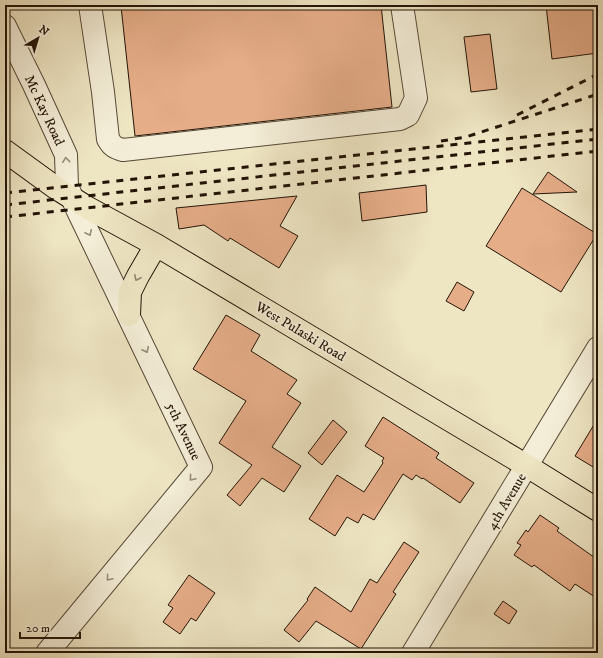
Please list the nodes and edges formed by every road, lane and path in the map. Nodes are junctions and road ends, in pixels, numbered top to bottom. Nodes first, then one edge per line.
1 (90, 5) edge
2 (402, 5) edge
3 (5, 26) edge
4 (5, 151) edge
5 (72, 198) junction
6 (156, 245) junction
7 (129, 315) junction
8 (598, 348) edge
9 (527, 466) junction
10 (598, 510) edge
11 (47, 653) edge
12 (413, 653) edge

1 - 2 street
5 -> 3 street, Mc Kay Road
4 - 5 main road, West Pulaski Road
5 - 6 main road, West Pulaski Road
5 -> 7 street, 5th Avenue
6 -> 7 main road
6 - 9 main road, West Pulaski Road
7 -> 11 street, 5th Avenue
8 - 9 street, 4th Avenue
9 - 10 main road, West Pulaski Road
9 - 12 street, 4th Avenue

